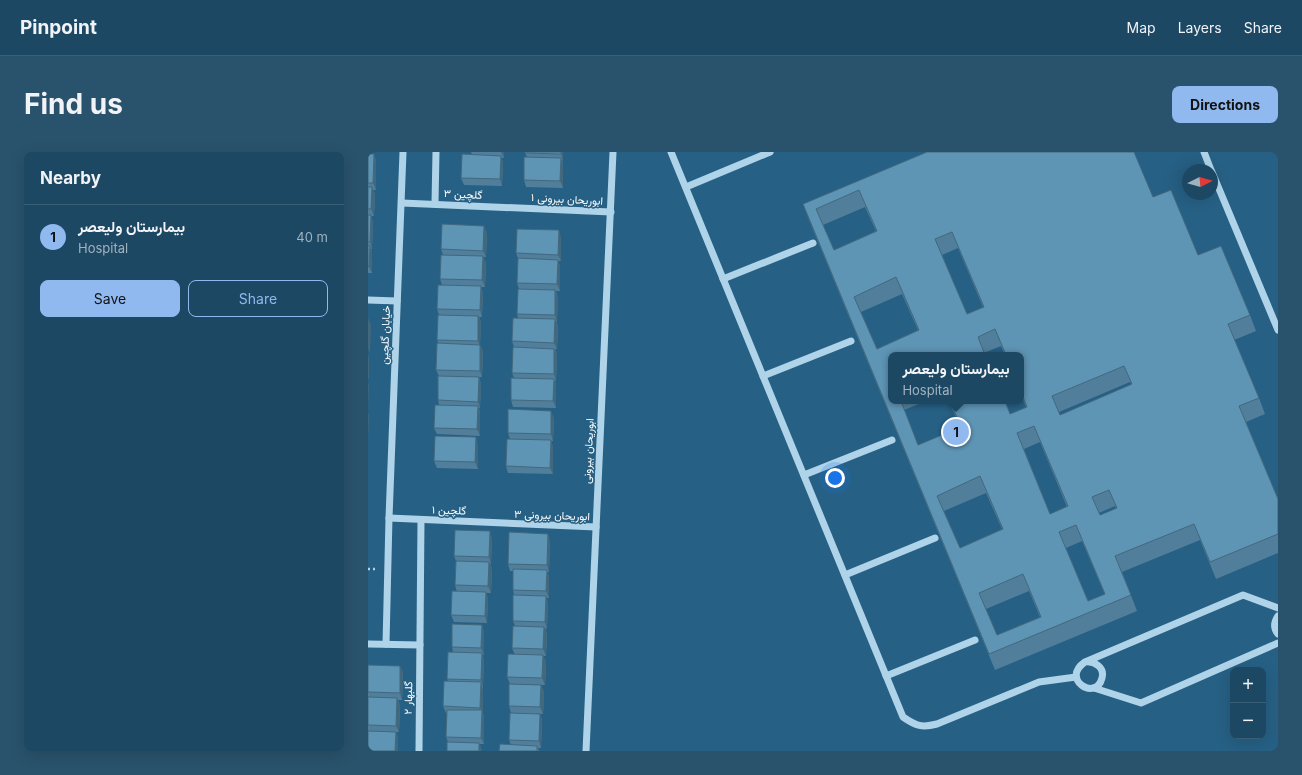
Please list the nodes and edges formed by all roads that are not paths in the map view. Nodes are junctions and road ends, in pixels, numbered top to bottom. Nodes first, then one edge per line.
1 (403, 152) edge
2 (436, 152) edge
3 (613, 152) edge
4 (671, 152) edge
5 (770, 152) edge
6 (1204, 152) edge
7 (1209, 164) edge
8 (1218, 185) edge
9 (686, 187) junction
10 (402, 203) junction
11 (435, 203) junction
12 (522, 208) joint
13 (611, 212) junction
14 (812, 243) edge
15 (723, 279) junction
16 (368, 300) edge
17 (397, 301) junction
18 (1278, 330) edge
19 (851, 341) edge
20 (763, 376) junction
21 (892, 440) edge
22 (804, 474) junction
23 (389, 518) junction
24 (421, 520) junction
25 (508, 524) joint
26 (596, 527) junction
27 (935, 538) edge
28 (845, 575) junction
29 (1278, 608) edge
30 (1278, 616) edge
31 (1278, 634) edge
32 (975, 640) edge
33 (1278, 643) edge
34 (368, 644) edge
35 (386, 644) junction
36 (420, 645) junction
37 (1085, 662) junction
38 (886, 676) junction
39 (1076, 677) junction
40 (1094, 688) junction
41 (418, 751) edge
42 (586, 751) edge

1 - 10 street, خیابان گلچین
2 - 11 street
3 - 13 street, ابوریحان بیرونی
4 - 9 street
5 - 9 street
6 - 7 street
8 - 18 street
9 - 15 street
10 - 11 street, گلچین ۳
10 - 17 street, خیابان گلچین
11 - 12 street, گلچین ۳
12 - 13 street, ابوریحان بیرونی ۱
13 - 26 street, ابوریحان بیرونی
14 - 15 street
15 - 20 street
16 - 17 street
17 - 23 street, خیابان گلچین
19 - 20 street
20 - 22 street
21 - 22 street
22 - 28 street
23 - 24 street, گلچین ۱
23 - 35 street, خیابان گلچین
24 - 25 street, گلچین ۱
24 - 36 street, گلبهار ۲
25 - 26 street, ابوریحان بیرونی ۳
26 - 42 street, ابوریحان بیرونی
27 - 28 street
28 - 38 street
29 - 37 street
30 - 31 street
32 - 38 street
33 - 40 street
34 - 35 street
35 - 36 street
36 - 41 street, گلبهار ۲
37 - 39 street
37 - 40 street
38 - 39 street
39 - 40 street

